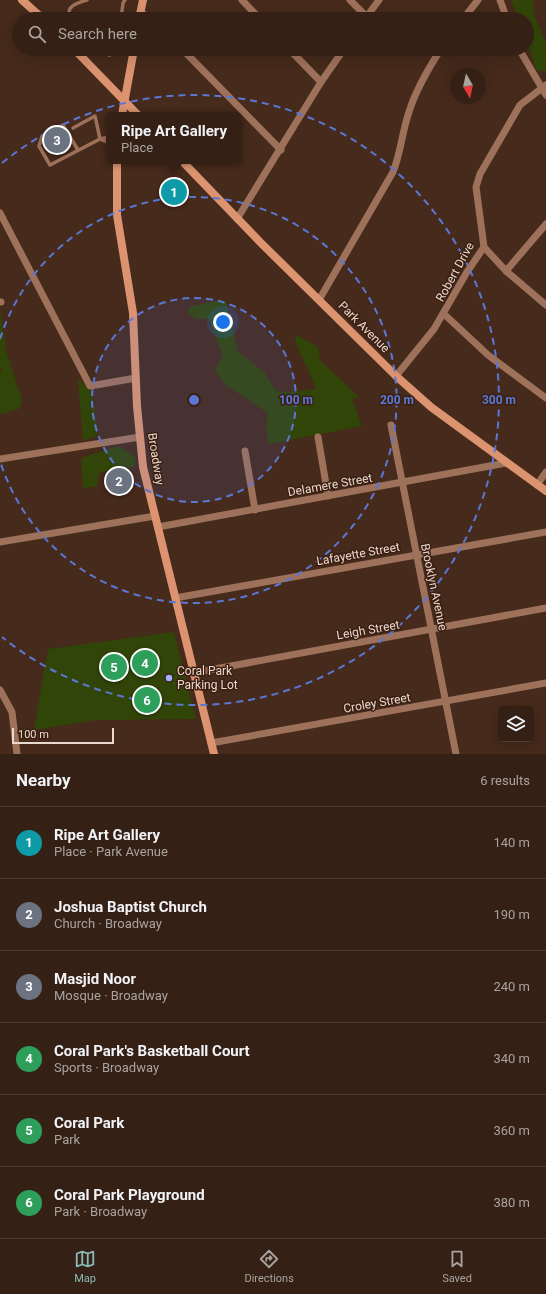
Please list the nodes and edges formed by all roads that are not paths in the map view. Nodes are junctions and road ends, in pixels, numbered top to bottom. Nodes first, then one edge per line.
1 (22, 0) edge
2 (87, 0) edge
3 (125, 0) edge
4 (141, 0) edge
5 (242, 0) edge
6 (350, 0) edge
7 (379, 0) edge
8 (478, 0) edge
9 (500, 0) edge
10 (35, 12) edge
11 (69, 12) edge
12 (122, 12) edge
13 (140, 12) edge
14 (253, 12) edge
15 (361, 12) edge
16 (370, 12) edge
17 (469, 12) edge
18 (504, 12) edge
19 (81, 56) edge
20 (133, 56) edge
21 (189, 56) edge
22 (296, 56) edge
23 (339, 56) edge
24 (436, 56) edge
25 (524, 56) edge
26 (321, 82) junction
27 (544, 87) edge
28 (546, 95) edge
29 (125, 101) junction
30 (123, 112) edge
31 (135, 112) edge
32 (73, 128) dead end
33 (106, 137) edge
34 (100, 139) junction
35 (106, 142) edge
36 (78, 150) junction
37 (281, 150) junction
38 (117, 164) edge
39 (185, 164) edge
40 (0, 214) edge
41 (237, 219) junction
42 (546, 224) edge
43 (484, 248) junction
44 (506, 271) junction
45 (319, 300) junction
46 (546, 305) edge
47 (444, 314) junction
48 (396, 376) junction
49 (136, 378) junction
50 (546, 398) edge
51 (391, 425) dead end
52 (140, 437) junction
53 (318, 437) dead end
54 (245, 451) dead end
55 (0, 459) edge
56 (506, 463) junction
57 (546, 472) edge
58 (402, 483) junction
59 (537, 484) junction
60 (546, 491) edge
61 (328, 496) junction
62 (255, 510) junction
63 (155, 516) junction
64 (158, 527) junction
65 (546, 532) edge
66 (0, 542) edge
67 (416, 555) junction
68 (174, 598) junction
69 (546, 608) edge
70 (432, 629) junction
71 (193, 673) junction
72 (546, 683) edge
73 (0, 690) edge
74 (446, 701) junction
75 (211, 743) junction
76 (17, 754) edge
77 (214, 754) edge
78 (456, 754) edge

1 - 10 main road
2 - 11 lane
3 - 12 lane
4 - 13 main road
5 - 14 street
6 - 15 street
7 - 16 street
8 - 17 street
9 - 18 street
19 - 29 main road
20 - 29 main road
21 - 37 street
22 - 26 street
23 - 26 street
24 - 45 street
25 - 27 street
26 - 37 street
27 - 28 street
27 - 43 street, Robert Drive
29 - 30 main road
29 - 31 main road
32 - 34 lane
33 - 34 lane
34 - 35 lane
34 - 36 lane
36 - 36 lane
37 - 41 street
38 - 49 main road, Broadway
39 - 41 main road, Park Avenue
40 - 49 street
41 - 45 main road, Park Avenue
42 - 44 street
43 - 44 street
43 - 47 street, Robert Drive
44 - 46 street
45 - 48 main road, Park Avenue
47 - 48 street, Robert Drive
47 - 50 street
48 - 56 main road, Park Avenue
49 - 52 main road, Broadway
51 - 58 street, Brooklyn Avenue
52 - 55 street
52 - 63 main road, Broadway
53 - 61 street
54 - 62 street
56 - 58 street, Delamere Street
56 - 59 main road, Park Avenue
57 - 59 street
58 - 61 street, Delamere Street
58 - 67 street, Brooklyn Avenue
59 - 60 main road, Park Avenue
61 - 62 street, Delamere Street
62 - 64 street, Delamere Street
63 - 64 main road, Broadway
63 - 66 street
64 - 68 main road, Broadway
65 - 67 street, Lafayette Street
67 - 68 street, Lafayette Street
67 - 70 street, Brooklyn Avenue
68 - 71 main road, Broadway
69 - 70 street, Leigh Street
70 - 71 street, Leigh Street
70 - 74 street, Brooklyn Avenue
71 - 75 main road, Broadway
72 - 74 street, Croley Street
73 - 76 street
74 - 75 street, Croley Street
74 - 78 street, Brooklyn Avenue
75 - 77 main road, Broadway

